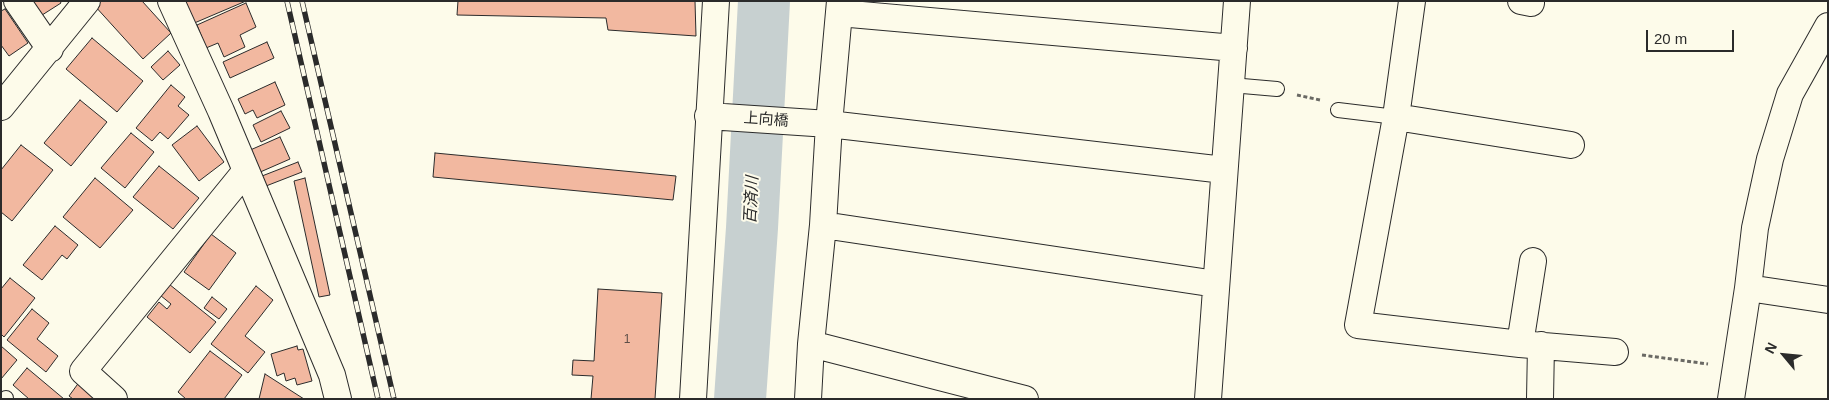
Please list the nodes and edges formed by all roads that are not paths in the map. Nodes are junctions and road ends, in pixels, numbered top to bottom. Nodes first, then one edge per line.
1 (17, 1) edge
2 (87, 1) edge
3 (171, 1) edge
4 (716, 1) edge
5 (1237, 1) edge
6 (1412, 1) edge
7 (840, 7) edge
8 (1828, 26) edge
9 (1234, 48) junction
10 (50, 49) junction
11 (1231, 85) junction
12 (1277, 89) road end
13 (1, 107) edge
14 (1338, 110) road end
15 (714, 116) junction
16 (1396, 116) junction
17 (821, 124) junction
18 (1571, 145) dead end
19 (1224, 170) junction
20 (245, 172) junction
21 (823, 225) junction
22 (1532, 261) dead end
23 (1216, 284) junction
24 (1748, 288) junction
25 (1828, 300) edge
26 (811, 344) junction
27 (1531, 344) junction
28 (1615, 352) road end
29 (114, 399) edge
30 (338, 399) edge
31 (693, 399) edge
32 (808, 399) edge
33 (1025, 399) edge
34 (1208, 399) edge
35 (1540, 399) edge
36 (1731, 399) edge

1 - 10 street
2 - 10 street
3 - 20 street
4 - 15 street
5 - 9 street
6 - 16 street
7 - 9 street
7 - 17 street
8 - 24 street
9 - 11 street
10 - 13 street
11 - 12 lane
11 - 19 street
14 - 16 lane
15 - 17 street, 上向橋
15 - 31 street
16 - 18 street
16 - 27 street
17 - 19 street, 上向橋
17 - 21 street
19 - 23 street
20 - 29 street
20 - 30 street
21 - 23 street
21 - 26 street
22 - 27 street
23 - 34 street
24 - 25 street
24 - 36 street
26 - 32 street
26 - 33 street
27 - 28 street
27 - 35 street

